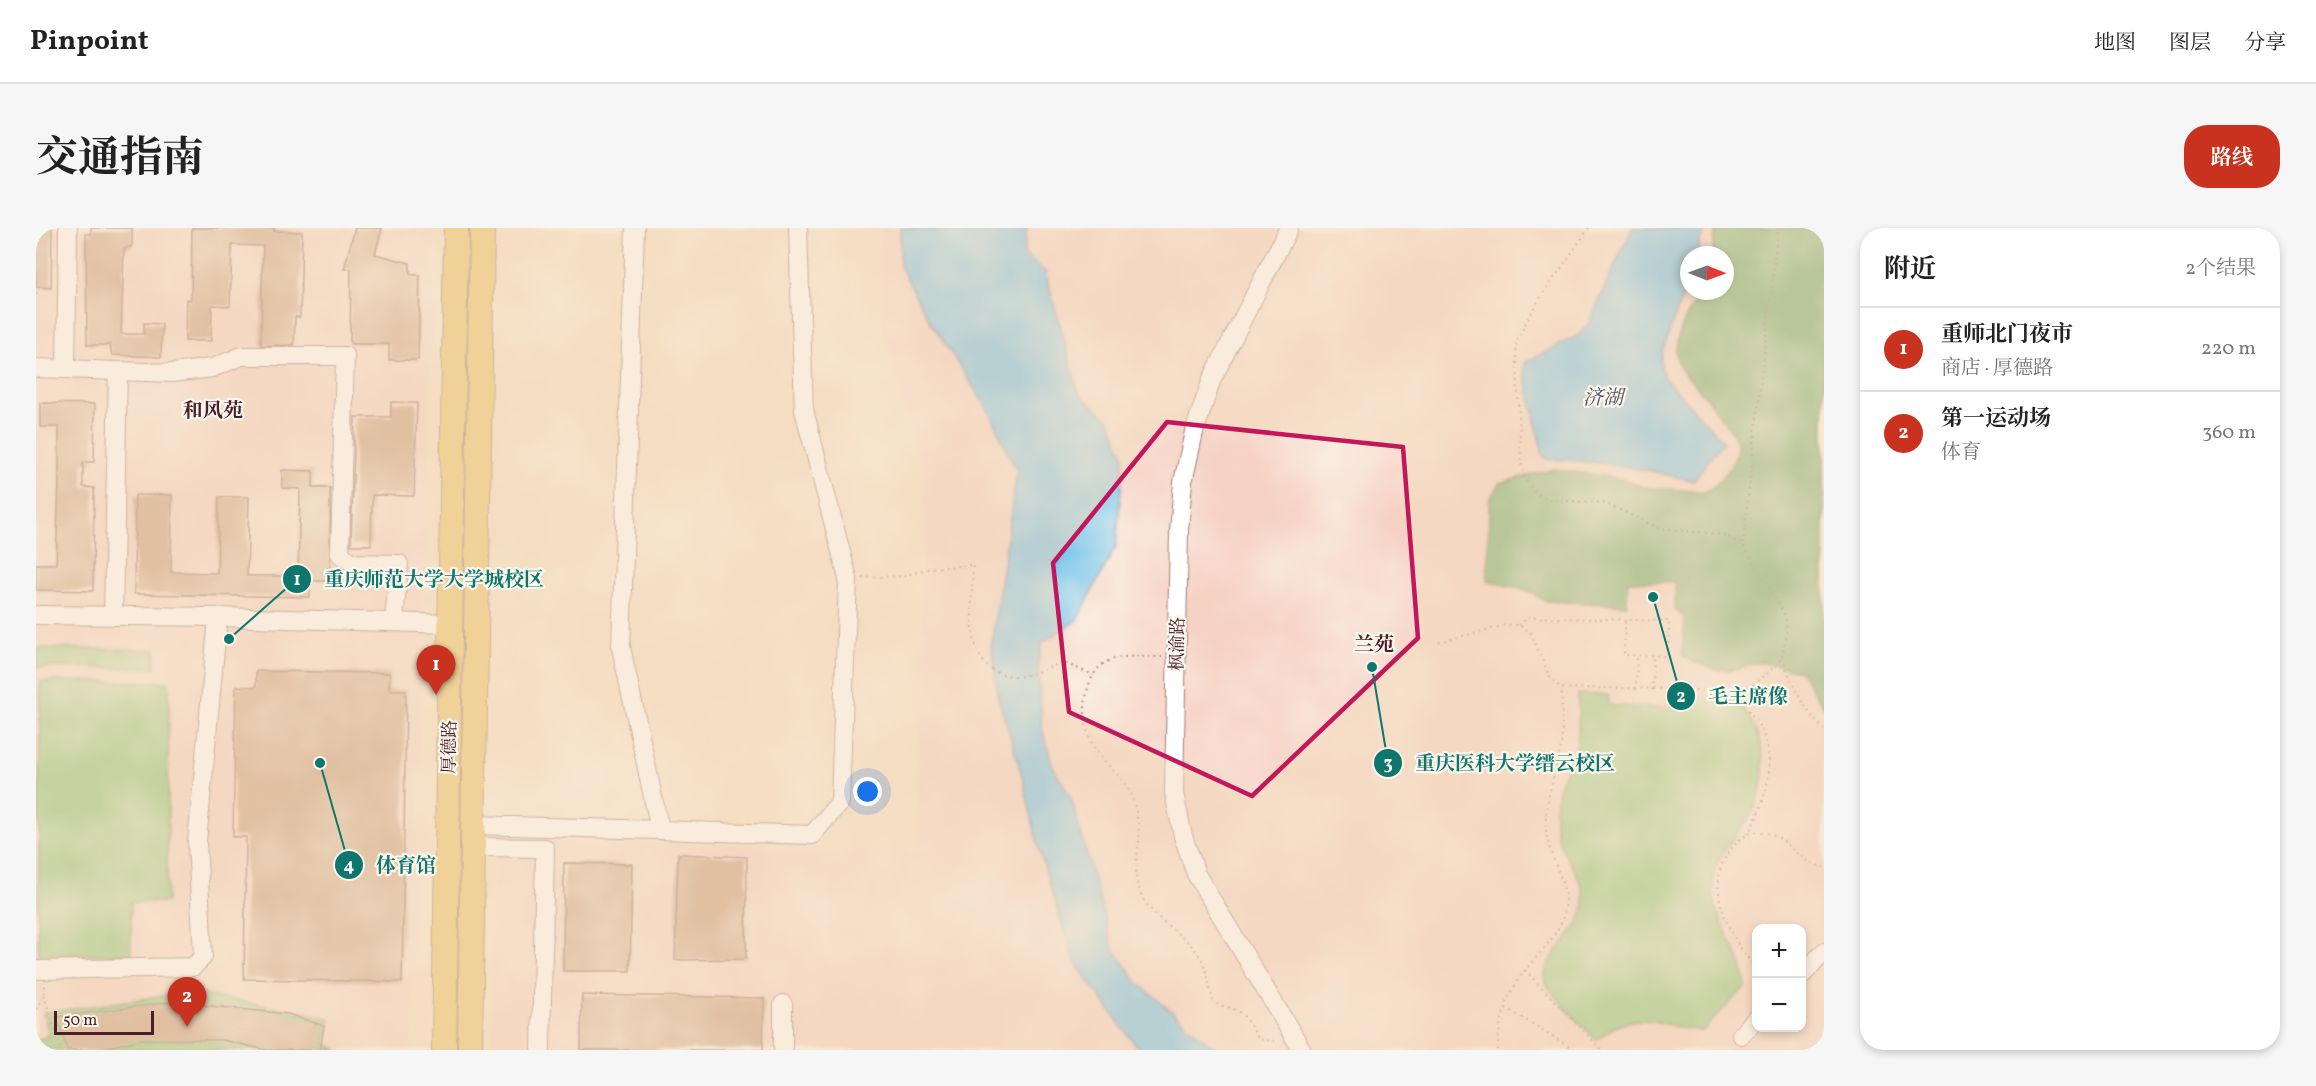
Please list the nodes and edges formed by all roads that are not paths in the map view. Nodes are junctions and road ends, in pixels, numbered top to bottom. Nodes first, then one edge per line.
1 (68, 228) edge
2 (456, 228) edge
3 (482, 228) edge
4 (634, 228) edge
5 (798, 228) edge
6 (1289, 228) edge
7 (36, 368) edge
8 (66, 369) junction
9 (118, 371) junction
10 (36, 615) edge
11 (113, 616) junction
12 (218, 617) junction
13 (394, 622) junction
14 (451, 624) junction
15 (660, 830) junction
16 (473, 836) junction
17 (1824, 952) edge
18 (41, 970) edge
19 (1806, 971) edge
20 (783, 1004) dead end
21 (1752, 1023) edge
22 (1741, 1035) dead end
23 (1300, 1047) edge
24 (444, 1050) edge
25 (470, 1050) edge
26 (541, 1050) edge
27 (783, 1050) edge

1 - 8 street
2 - 14 main road, 厚德路
3 - 16 main road, 厚德路
4 - 15 street
5 - 15 street
6 - 23 street, 枫渝路
7 - 8 street
8 - 9 street
9 - 11 street
9 - 13 street
10 - 11 street
11 - 12 street
12 - 13 street
12 - 18 street
13 - 14 street
14 - 24 main road, 厚德路
15 - 16 street
16 - 25 main road, 厚德路
16 - 26 street
17 - 19 street
20 - 27 street
21 - 22 street

